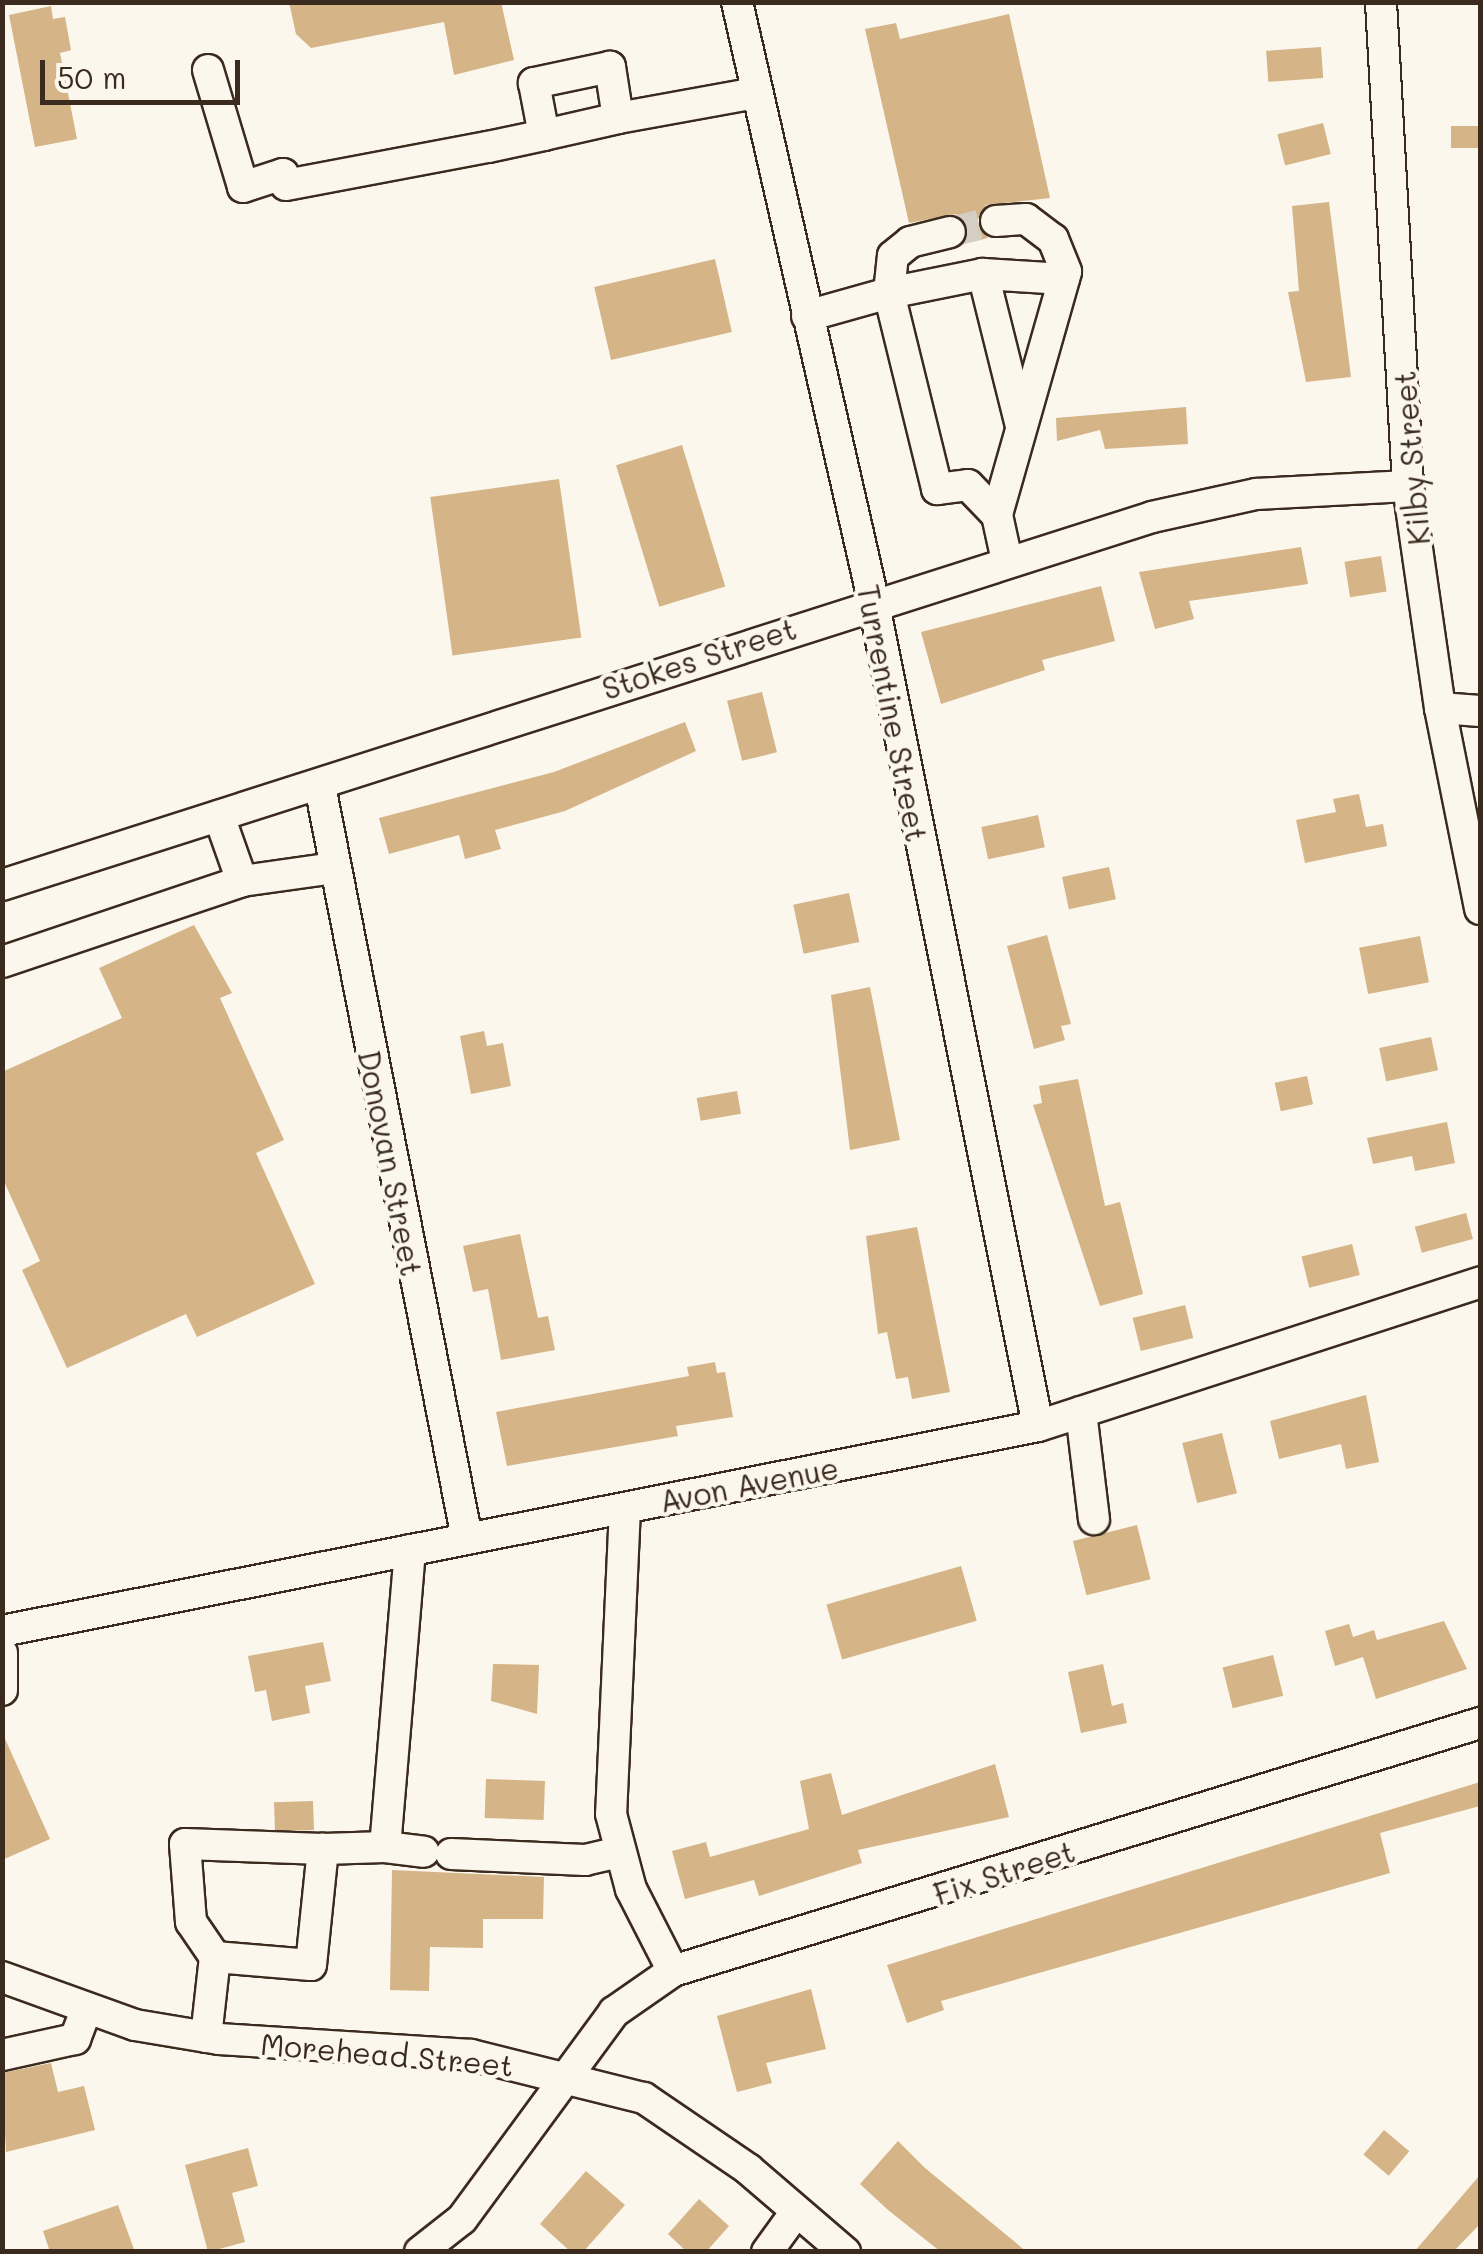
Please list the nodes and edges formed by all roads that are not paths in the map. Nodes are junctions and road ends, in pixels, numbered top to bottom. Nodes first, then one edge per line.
1 (737, 2) edge
2 (1381, 2) edge
3 (208, 70) dead end
4 (756, 93) junction
5 (618, 118) junction
6 (544, 135) junction
7 (996, 221) tunnel mouth
8 (950, 232) tunnel mouth
9 (984, 274) junction
10 (1064, 280) junction
11 (888, 294) junction
12 (807, 316) junction
13 (1022, 428) junction
14 (1408, 486) junction
15 (997, 515) junction
16 (1007, 561) junction
17 (868, 603) junction
18 (1440, 708) junction
19 (1480, 711) edge
20 (320, 786) junction
21 (219, 816) junction
22 (335, 868) junction
23 (242, 881) junction
24 (2, 885) edge
25 (1480, 909) edge
26 (2, 962) edge
27 (1480, 1282) edge
28 (1081, 1412) junction
29 (1038, 1426) junction
30 (625, 1508) junction
31 (1094, 1519) dead end
32 (467, 1539) junction
33 (410, 1550) junction
34 (2, 1631) edge
35 (2, 1653) edge
36 (2, 1690) edge
37 (1480, 1724) edge
38 (386, 1847) junction
39 (324, 1849) junction
40 (619, 1852) junction
41 (215, 1957) junction
42 (672, 1970) junction
43 (2, 1976) edge
44 (86, 2011) junction
45 (206, 2037) junction
46 (2, 2056) edge
47 (564, 2076) junction
48 (796, 2212) junction
49 (420, 2252) edge
50 (767, 2252) edge
51 (845, 2252) edge

1 - 4 street, Turrentine Street
2 - 14 street, Kilby Street
3 - 6 street
4 - 5 street
4 - 12 street, Turrentine Street
5 - 6 street
5 - 6 street
7 - 10 street
8 - 11 street
9 - 10 street
9 - 11 street
9 - 13 street
10 - 13 street
11 - 12 street
11 - 15 street
12 - 17 street, Turrentine Street
13 - 15 street
14 - 16 street, Stokes Street
14 - 18 street, Kilby Street
15 - 16 street
16 - 17 street, Stokes Street
17 - 20 street, Stokes Street
17 - 29 street, Turrentine Street
18 - 19 street
18 - 25 street, Kilby Street
20 - 21 street, Stokes Street
20 - 22 street, Donovan Street
21 - 23 street
21 - 24 street, Stokes Street
22 - 23 street
22 - 32 street, Donovan Street
23 - 26 street
27 - 28 street, Avon Avenue
28 - 29 street, Avon Avenue
28 - 31 street
29 - 30 street, Avon Avenue
30 - 32 street, Avon Avenue
30 - 40 street
32 - 33 street, Avon Avenue
33 - 34 street, Avon Avenue
33 - 38 street
35 - 36 street
37 - 42 street, Fix Street
38 - 39 street
38 - 40 street
39 - 41 street
39 - 41 street
40 - 42 street
41 - 45 street
42 - 47 street, Fix Street
43 - 44 street, Morehead Street
44 - 45 street, Morehead Street
44 - 46 street
45 - 47 street, Morehead Street
47 - 48 street, Morehead Street
47 - 49 street, Fix Street
48 - 50 street
48 - 51 street, Morehead Street

